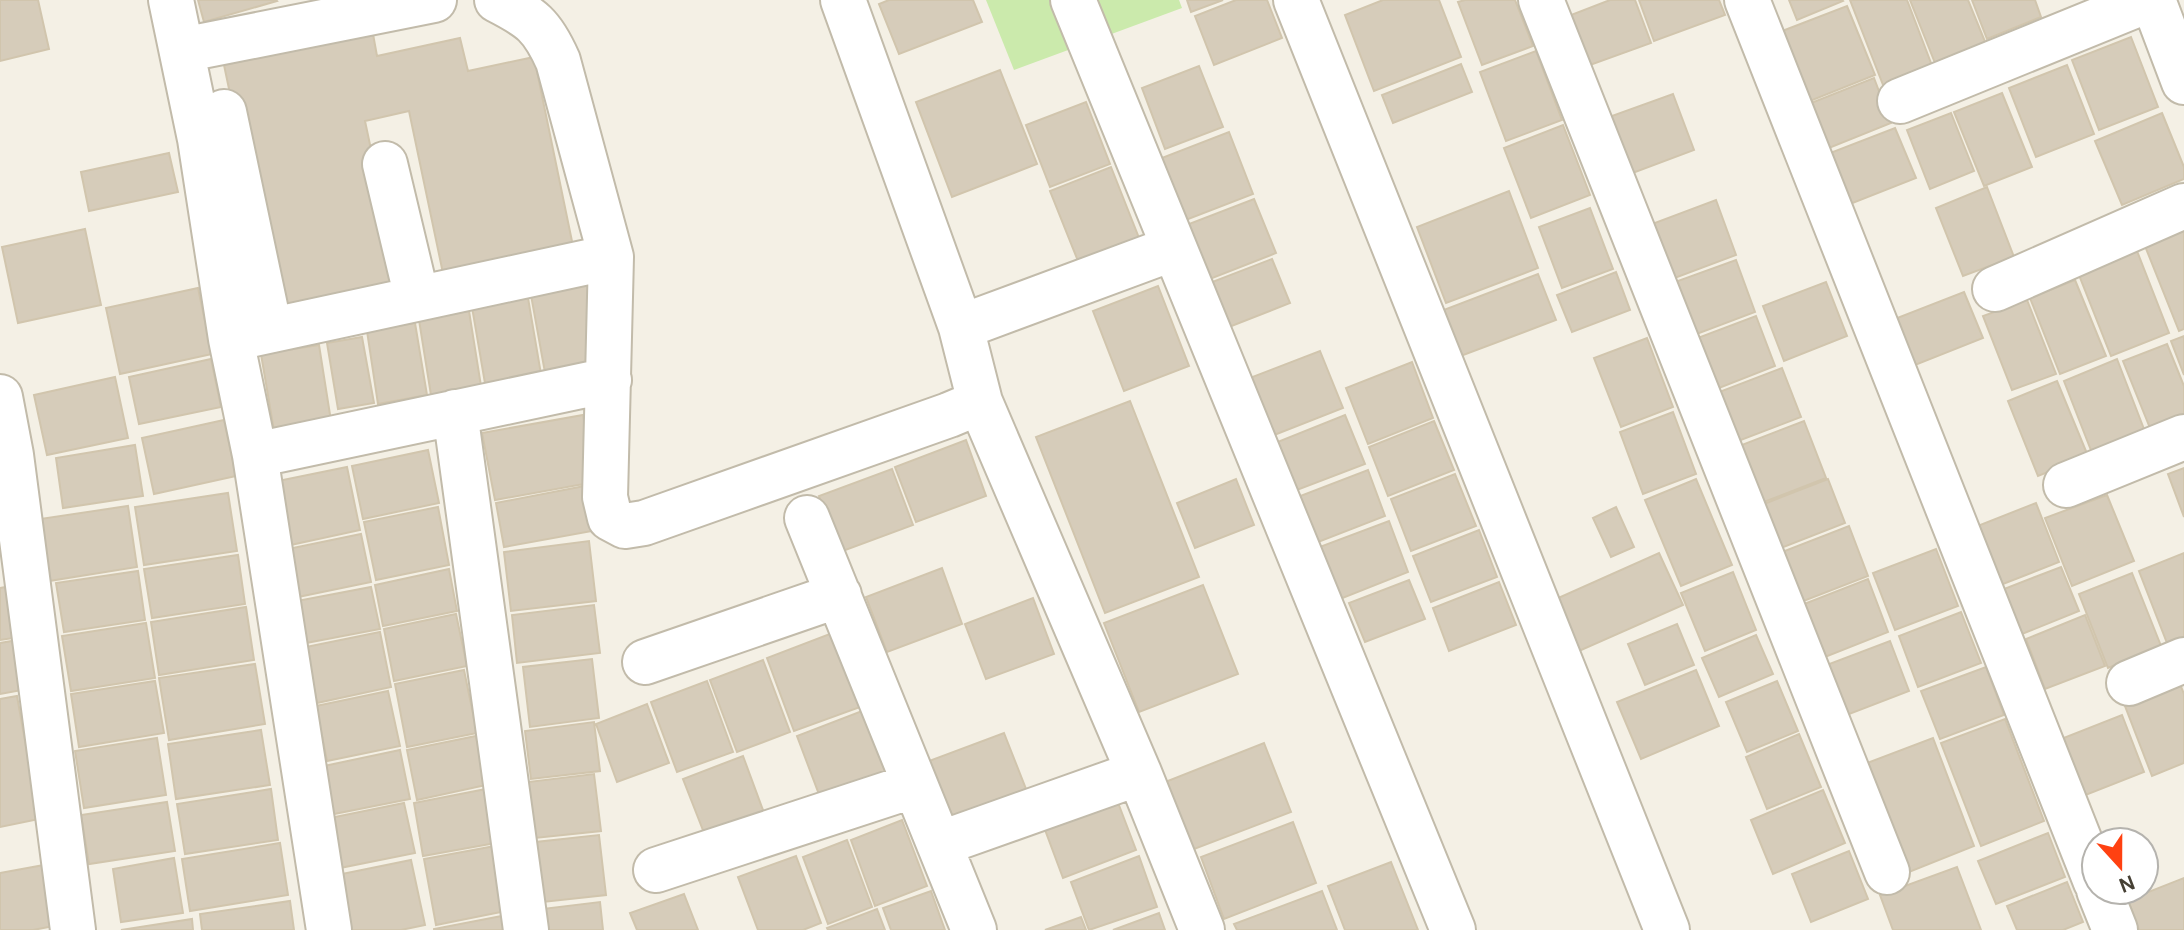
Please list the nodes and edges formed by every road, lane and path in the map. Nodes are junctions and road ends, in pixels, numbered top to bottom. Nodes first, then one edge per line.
1 (171, 0) edge
2 (434, 0) edge
3 (497, 0) edge
4 (843, 0) edge
5 (1073, 0) edge
6 (1296, 0) edge
7 (1541, 0) edge
8 (1747, 0) edge
9 (2150, 0) edge
10 (196, 46) junction
11 (2184, 82) edge
12 (1900, 101) dead end
13 (385, 164) dead end
14 (2184, 206) edge
15 (1174, 248) junction
16 (611, 257) junction
17 (1995, 289) dead end
18 (417, 298) junction
19 (961, 327) junction
20 (250, 335) junction
21 (609, 380) junction
22 (0, 397) edge
23 (980, 402) junction
24 (455, 412) junction
25 (2184, 437) edge
26 (255, 455) junction
27 (2066, 485) dead end
28 (807, 518) dead end
29 (839, 595) junction
30 (2184, 660) edge
31 (645, 662) dead end
32 (2129, 683) dead end
33 (1139, 773) junction
34 (915, 785) junction
35 (2080, 842) edge
36 (939, 844) junction
37 (656, 870) dead end
38 (1887, 872) dead end
39 (2105, 906) edge
40 (73, 930) edge
41 (329, 930) edge
42 (526, 930) edge
43 (974, 930) edge
44 (1202, 930) edge
45 (1453, 930) edge
46 (1667, 930) edge
47 (2115, 930) edge

1 - 10 street
2 - 10 street
3 - 16 street
4 - 19 street
5 - 15 street
6 - 46 street
7 - 38 street
8 - 35 street
9 - 11 street
9 - 12 street
10 - 20 street
13 - 18 street
14 - 17 street
15 - 19 street
15 - 45 street
16 - 18 street
16 - 21 street
18 - 20 street
19 - 23 street
20 - 26 street
21 - 23 street
21 - 24 street
22 - 40 street
23 - 33 street
24 - 26 street
24 - 42 street
25 - 27 street
26 - 41 street
28 - 29 street
29 - 31 street
29 - 34 street
30 - 32 street
33 - 36 street
33 - 44 street
34 - 36 street
34 - 37 street
36 - 43 street
39 - 47 street

